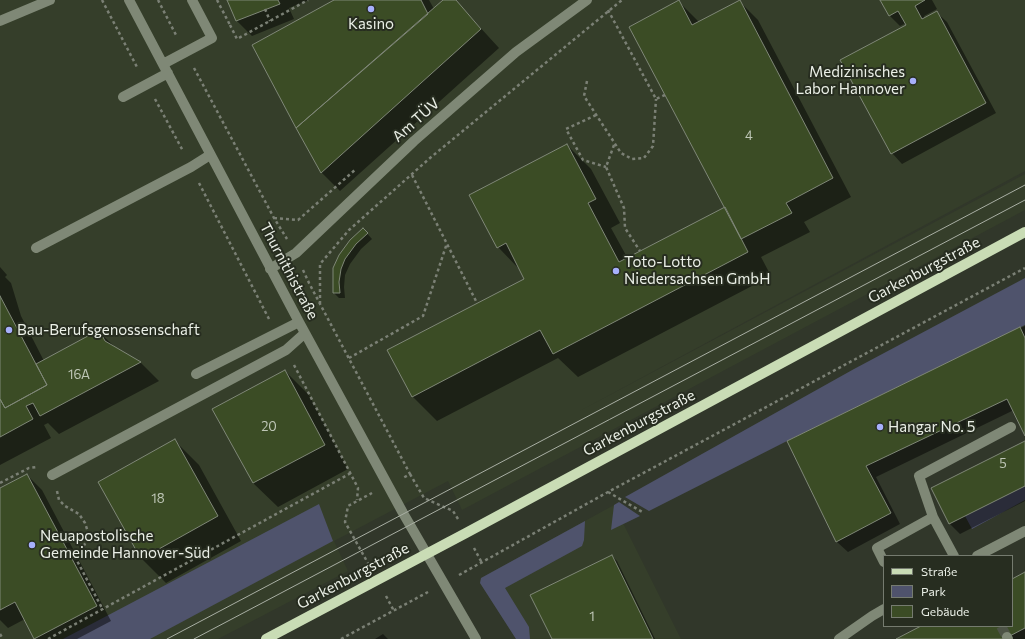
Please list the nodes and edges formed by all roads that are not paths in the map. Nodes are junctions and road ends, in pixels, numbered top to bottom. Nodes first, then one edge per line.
1 (50, 0) edge
2 (129, 0) edge
3 (192, 0) edge
4 (587, 0) edge
5 (0, 21) edge
6 (165, 69) junction
7 (123, 97) dead end
8 (210, 155) junction
9 (1025, 232) edge
10 (36, 248) dead end
11 (270, 269) junction
12 (298, 322) junction
13 (305, 333) junction
14 (196, 374) dead end
15 (1011, 428) dead end
16 (52, 475) road end
17 (933, 517) junction
18 (1025, 531) edge
19 (426, 553) junction
20 (953, 555) edge
21 (979, 555) edge
22 (883, 560) edge
23 (883, 610) edge
24 (266, 639) edge
25 (476, 639) edge
26 (839, 639) edge

1 - 5 street
2 - 6 street, Thurnithistraße
3 - 6 street
4 - 11 street, Am TÜV
6 - 7 street
6 - 8 street, Thurnithistraße
8 - 10 street
8 - 11 street, Thurnithistraße
9 - 19 main road, Garkenburgstraße
11 - 12 street, Thurnithistraße
12 - 13 street, Thurnithistraße
12 - 14 street
13 - 16 street
13 - 19 street, Thurnithistraße
15 - 17 street
17 - 20 street
17 - 22 street
18 - 21 street
19 - 24 main road, Garkenburgstraße
19 - 25 street, Thurnithistraße
23 - 26 street

